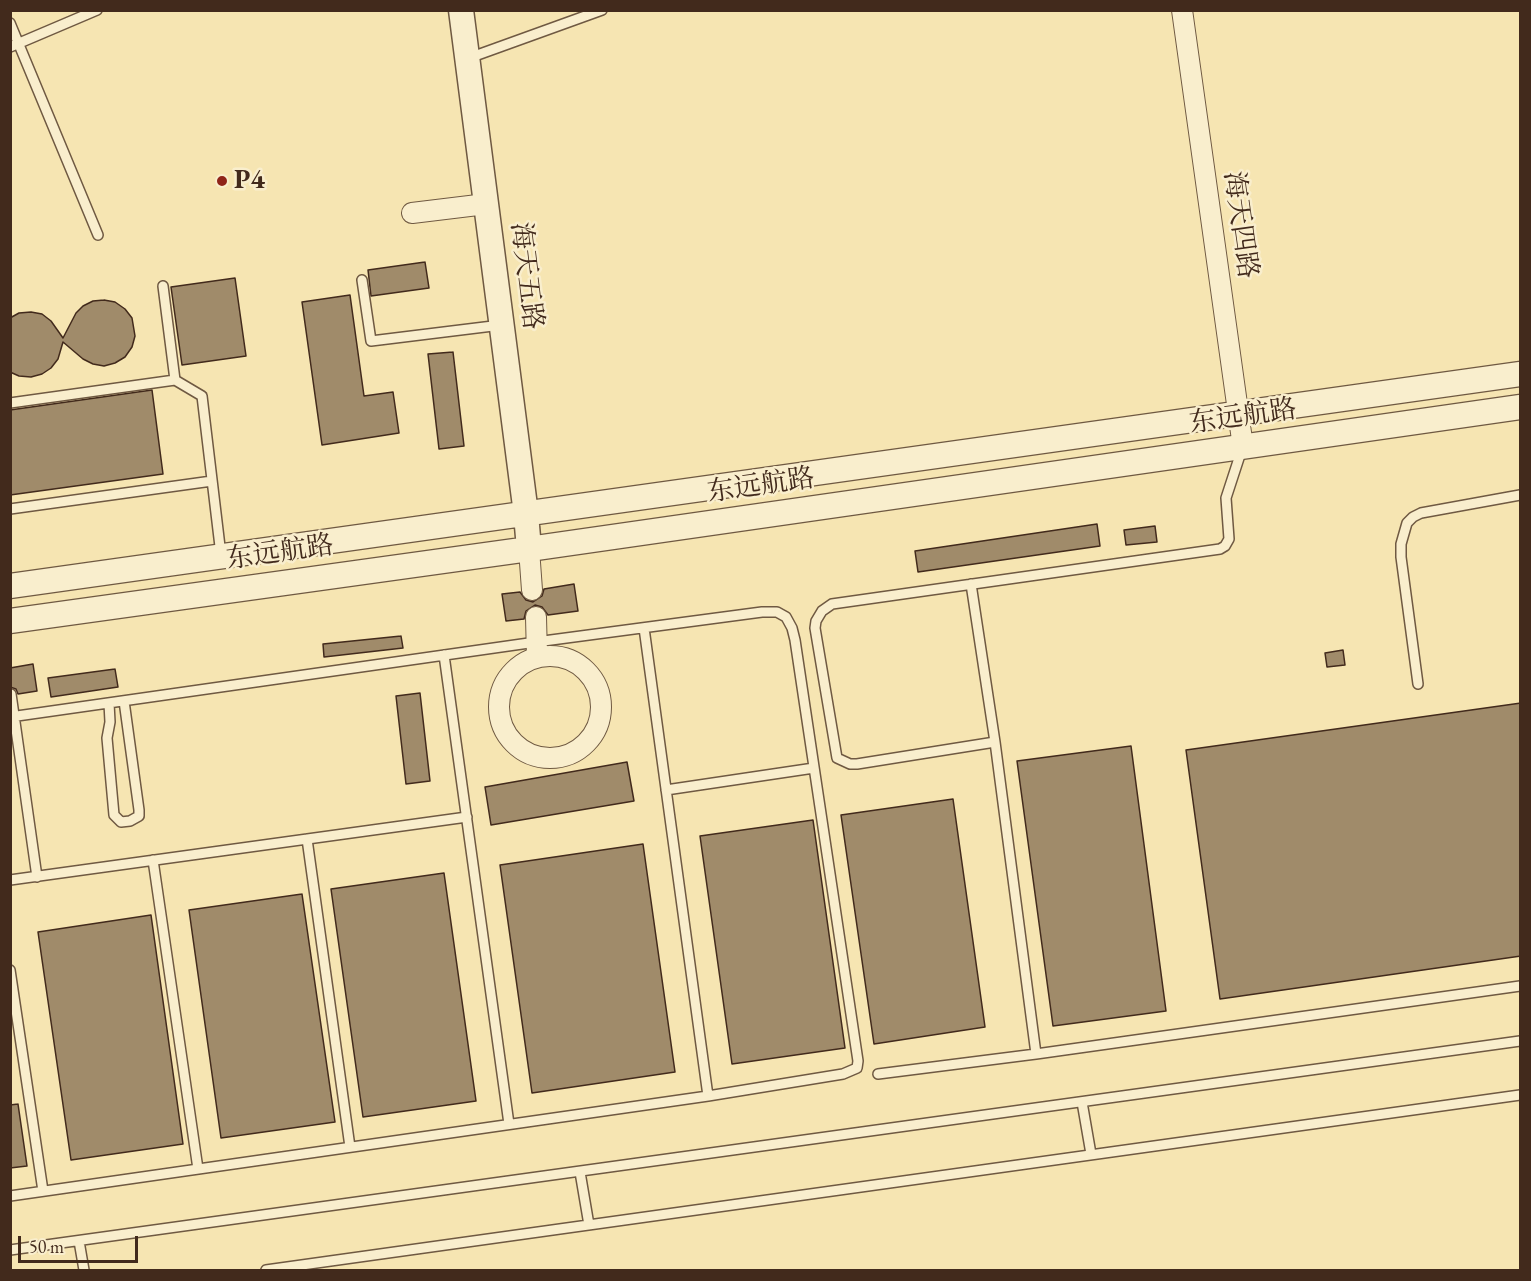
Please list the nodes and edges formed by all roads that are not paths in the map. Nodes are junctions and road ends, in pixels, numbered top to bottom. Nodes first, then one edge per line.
1 (97, 10) edge
2 (461, 10) edge
3 (602, 10) edge
4 (1182, 10) edge
5 (10, 23) edge
6 (15, 46) edge
7 (467, 59) junction
8 (486, 204) junction
9 (412, 213) dead end
10 (98, 235) dead end
11 (362, 280) dead end
12 (163, 286) dead end
13 (502, 325) junction
14 (1521, 374) edge
15 (176, 380) junction
16 (10, 403) edge
17 (1520, 407) edge
18 (1521, 412) edge
19 (1239, 413) junction
20 (1243, 447) junction
21 (212, 481) junction
22 (1521, 495) edge
23 (10, 509) edge
24 (526, 514) junction
25 (529, 549) junction
26 (222, 556) junction
27 (971, 584) junction
28 (10, 586) edge
29 (532, 590) dead end
30 (536, 617) dead end
31 (10, 621) edge
32 (644, 628) junction
33 (537, 650) junction
34 (444, 655) junction
35 (1418, 684) dead end
36 (12, 694) edge
37 (124, 701) junction
38 (109, 703) junction
39 (12, 717) edge
40 (995, 742) junction
41 (814, 768) junction
42 (666, 790) junction
43 (467, 817) junction
44 (307, 840) junction
45 (153, 860) junction
46 (37, 877) junction
47 (10, 880) edge
48 (10, 970) edge
49 (1521, 986) edge
50 (14, 1017) edge
51 (1521, 1041) edge
52 (1036, 1054) junction
53 (878, 1074) dead end
54 (1521, 1095) edge
55 (708, 1096) junction
56 (1082, 1102) junction
57 (509, 1124) junction
58 (350, 1147) junction
59 (1091, 1154) junction
60 (198, 1169) junction
61 (580, 1172) junction
62 (43, 1191) junction
63 (10, 1196) edge
64 (588, 1225) junction
65 (79, 1241) junction
66 (10, 1250) edge
67 (84, 1270) edge
68 (267, 1270) edge

1 - 6 lane
2 - 7 street, 海天五路
3 - 7 lane
4 - 19 street, 海天四路
5 - 6 lane
6 - 10 lane
7 - 8 street, 海天五路
8 - 9 street
8 - 13 street, 海天五路
11 - 13 lane
12 - 15 lane
13 - 24 street, 海天五路
14 - 19 street, 东远航路
15 - 16 lane
15 - 21 lane
17 - 18 lane
17 - 20 street, 东远航路
19 - 20 street, 海天四路
19 - 24 street, 东远航路
20 - 25 street, 东远航路
20 - 27 lane
21 - 23 lane
21 - 26 lane
22 - 35 lane
24 - 25 street, 海天五路
24 - 26 street, 东远航路
25 - 29 street
25 - 31 street, 东远航路
26 - 28 street, 东远航路
27 - 40 lane
27 - 40 lane
30 - 33 street
32 - 33 lane
32 - 41 lane
32 - 42 lane
33 - 33 street
33 - 34 lane
34 - 37 lane
34 - 43 lane
36 - 39 lane
37 - 38 lane
37 - 38 lane
38 - 39 lane
39 - 46 lane
40 - 52 lane
41 - 42 lane
41 - 55 lane
42 - 55 lane
43 - 44 lane
43 - 57 lane
44 - 45 lane
44 - 58 lane
45 - 46 lane
45 - 60 lane
46 - 47 lane
48 - 50 lane
49 - 52 lane
50 - 62 lane
51 - 56 lane
52 - 53 lane
54 - 59 lane
55 - 57 lane
56 - 59 lane
56 - 61 lane
57 - 58 lane
58 - 60 lane
59 - 64 lane
60 - 62 lane
61 - 64 lane
61 - 65 lane
62 - 63 lane
64 - 68 lane
65 - 66 lane
65 - 67 lane

